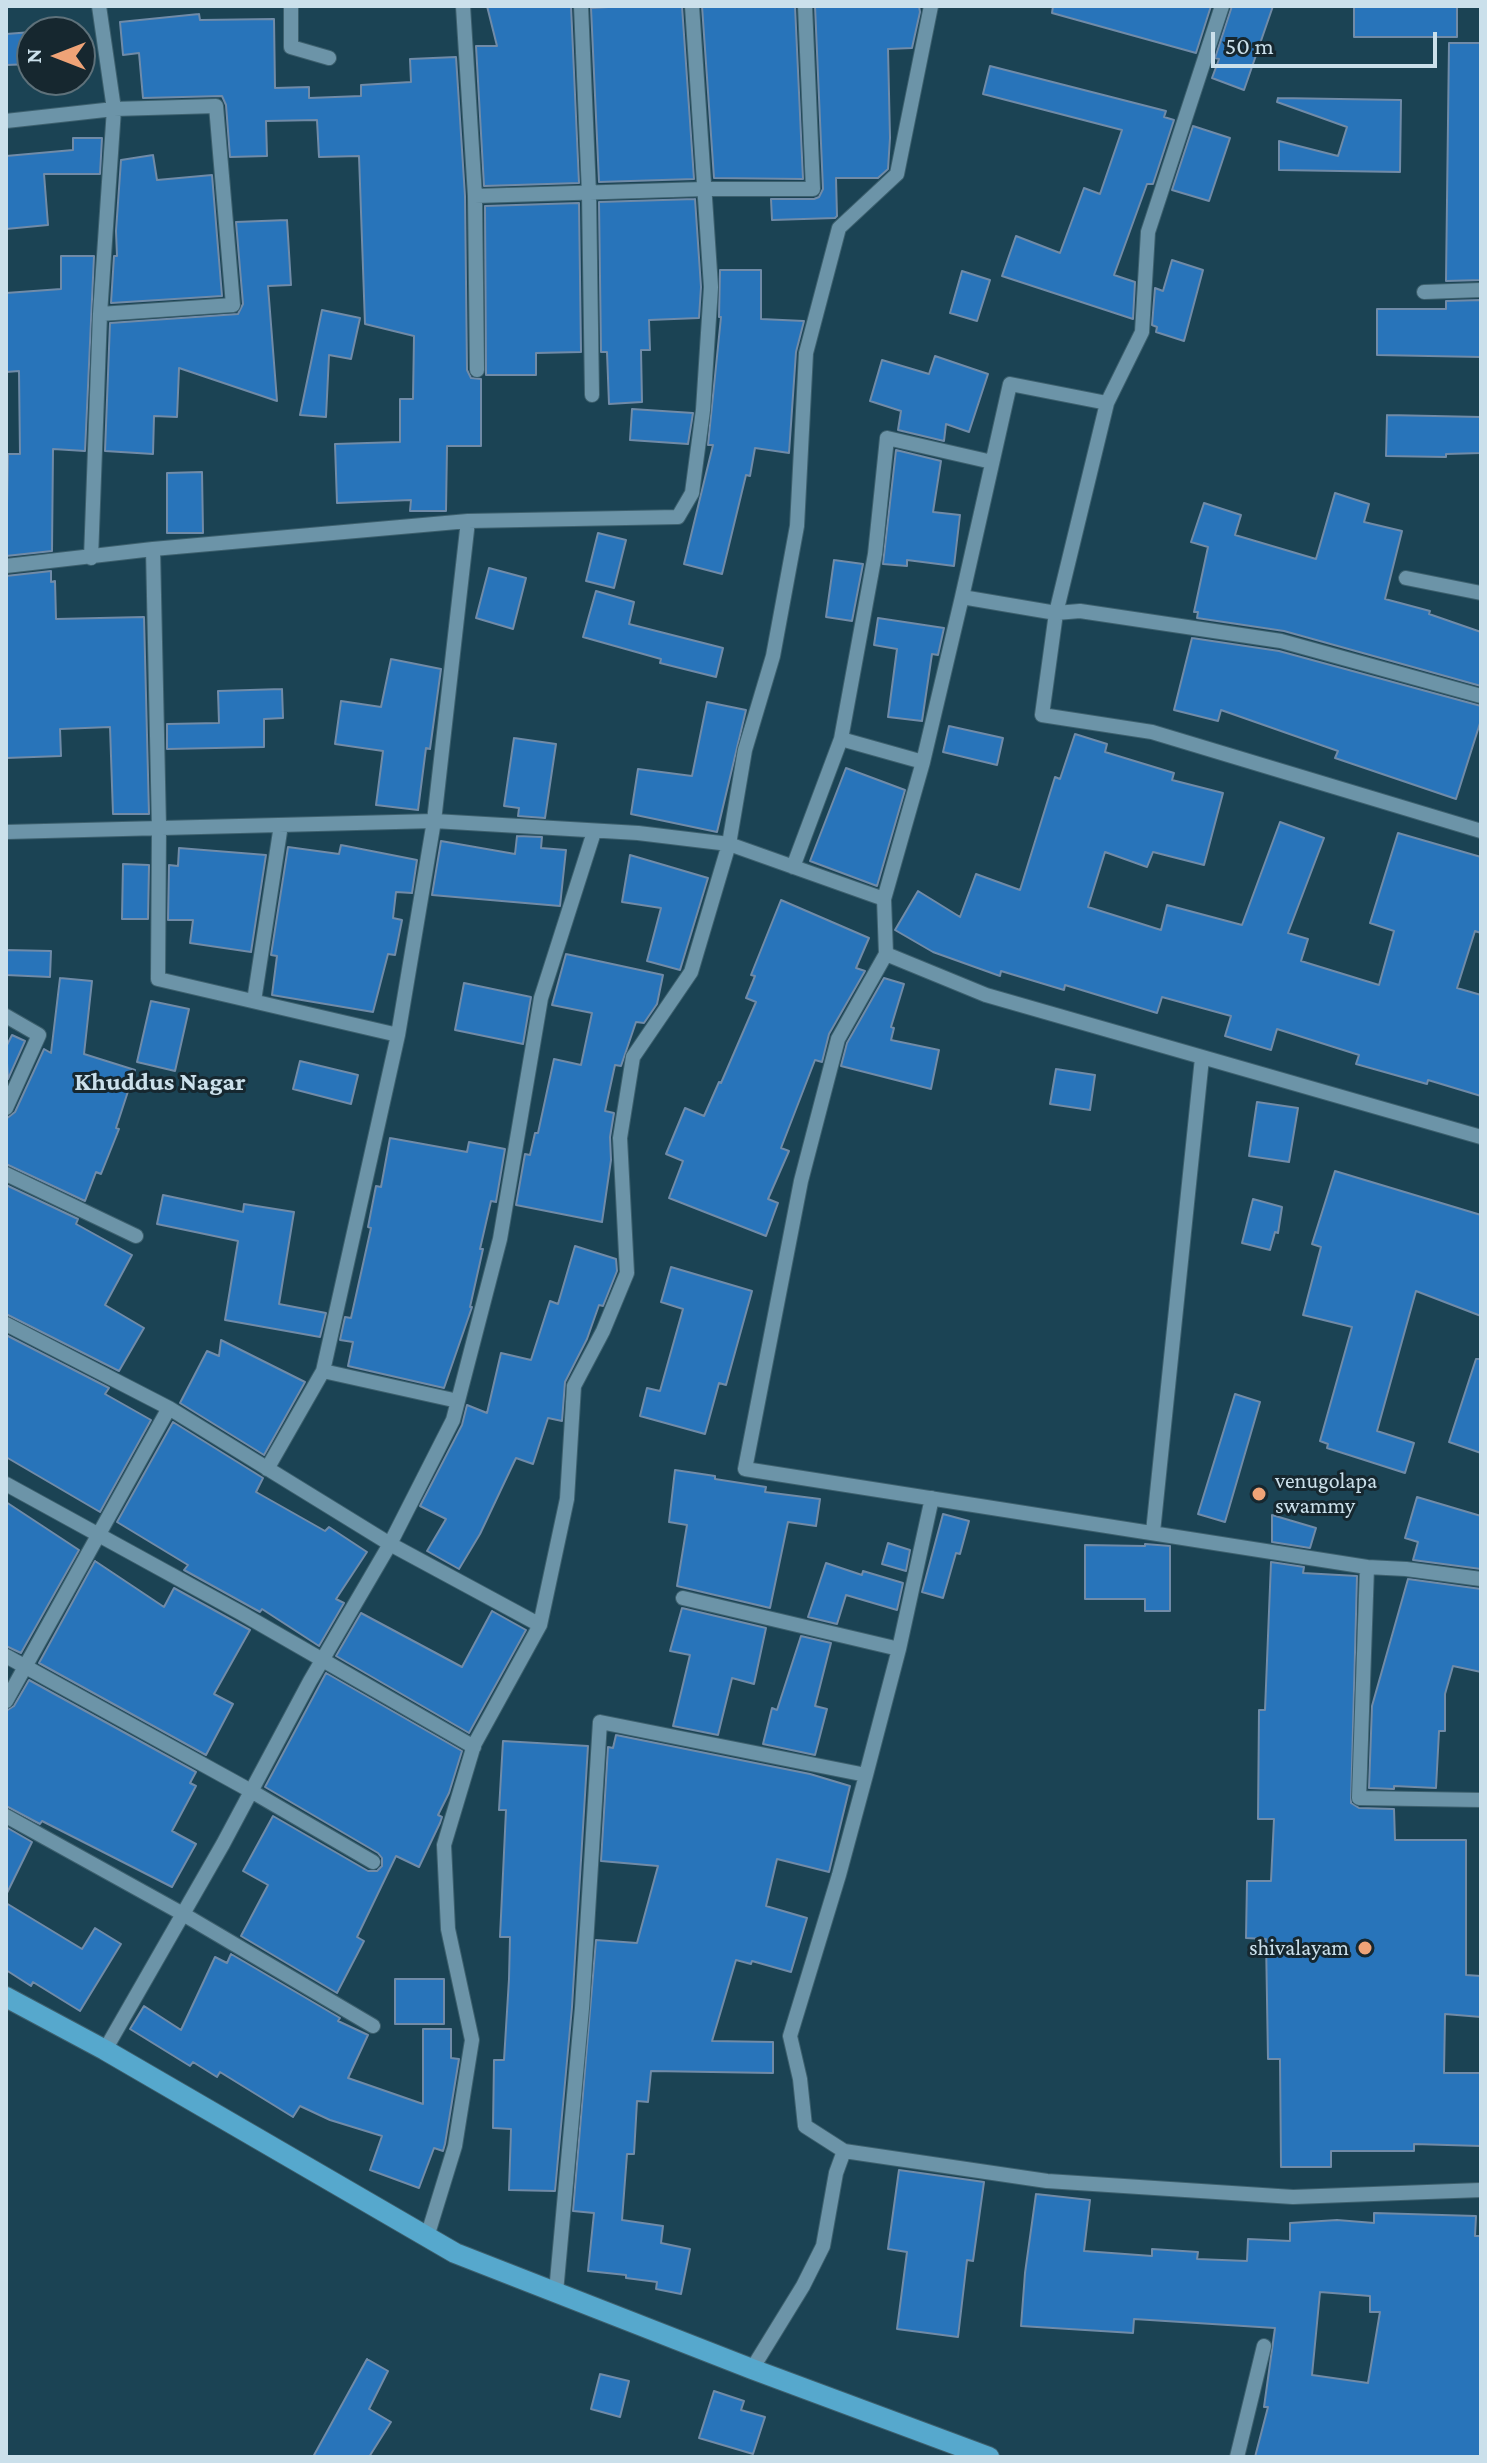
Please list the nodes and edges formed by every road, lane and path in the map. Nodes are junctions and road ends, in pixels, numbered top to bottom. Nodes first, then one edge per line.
1 (99, 6) edge
2 (291, 6) edge
3 (463, 6) edge
4 (581, 6) edge
5 (692, 6) edge
6 (805, 6) edge
7 (931, 6) edge
8 (1222, 6) edge
9 (329, 58) dead end
10 (114, 109) junction
11 (6, 121) edge
12 (705, 189) junction
13 (589, 193) junction
14 (475, 196) junction
15 (1481, 290) edge
16 (1424, 292) dead end
17 (100, 314) junction
18 (477, 370) dead end
19 (592, 395) dead end
20 (1107, 403) junction
21 (992, 462) junction
22 (468, 521) junction
23 (153, 549) junction
24 (91, 558) junction
25 (6, 566) edge
26 (1406, 578) dead end
27 (1481, 593) edge
28 (962, 597) junction
29 (1056, 613) junction
30 (1481, 696) edge
31 (841, 739) junction
32 (923, 762) junction
33 (434, 821) junction
34 (281, 825) junction
35 (159, 828) junction
36 (1481, 831) edge
37 (6, 832) edge
38 (594, 832) junction
39 (729, 844) junction
40 (793, 867) junction
41 (884, 899) junction
42 (886, 954) junction
43 (254, 1001) junction
44 (6, 1016) edge
45 (398, 1035) junction
46 (1202, 1058) junction
47 (6, 1108) edge
48 (1481, 1137) edge
49 (6, 1174) edge
50 (136, 1236) dead end
51 (6, 1324) edge
52 (323, 1371) junction
53 (458, 1401) junction
54 (169, 1408) junction
55 (267, 1469) junction
56 (6, 1484) edge
57 (932, 1498) junction
58 (1153, 1532) junction
59 (101, 1534) junction
60 (390, 1544) junction
61 (1367, 1567) junction
62 (1481, 1579) edge
63 (683, 1598) dead end
64 (540, 1625) junction
65 (899, 1649) junction
66 (6, 1656) edge
67 (322, 1659) junction
68 (25, 1666) junction
69 (6, 1701) edge
70 (474, 1747) junction
71 (866, 1775) junction
72 (251, 1791) junction
73 (1481, 1800) edge
74 (6, 1816) edge
75 (373, 1862) dead end
76 (183, 1914) junction
77 (6, 1997) edge
78 (373, 2026) dead end
79 (105, 2050) junction
80 (844, 2151) junction
81 (1481, 2190) edge
82 (427, 2237) junction
83 (556, 2292) junction
84 (1264, 2346) dead end
85 (752, 2369) junction
86 (989, 2457) edge
87 (1237, 2457) edge

1 - 10 street
2 - 9 street
3 - 14 street
4 - 13 street
5 - 12 street
6 - 12 street
7 - 39 street
8 - 20 street
10 - 11 street
10 - 17 street
10 - 17 street
12 - 13 street
12 - 22 street
13 - 14 street
13 - 19 street
14 - 18 street
15 - 16 street
17 - 24 street
20 - 21 street
20 - 29 street
21 - 28 street
21 - 31 street
22 - 23 street
22 - 33 street
23 - 24 street
23 - 35 street
24 - 25 street
26 - 27 street
28 - 29 street
28 - 32 street
29 - 30 street
29 - 36 street
31 - 32 street
31 - 40 street
32 - 41 street
33 - 34 street
33 - 38 street
33 - 45 street
34 - 35 street
34 - 43 street
35 - 37 street
35 - 43 street
38 - 39 street
38 - 53 street
39 - 40 street
39 - 64 street
40 - 41 street
41 - 42 street
42 - 46 street
42 - 57 street
43 - 45 street
44 - 47 street
45 - 52 street
46 - 48 street
46 - 58 street
49 - 50 street
51 - 54 street
52 - 53 street
52 - 55 street
53 - 60 street
54 - 55 street
54 - 59 street
55 - 60 street
56 - 59 street
57 - 58 street
57 - 65 street
58 - 61 street
59 - 67 street
59 - 68 street
60 - 64 street
60 - 67 street
61 - 62 street
61 - 73 street
63 - 65 street
64 - 70 street
65 - 71 street
66 - 68 street
67 - 70 street
67 - 72 street
68 - 69 street
68 - 72 street
70 - 82 street
71 - 80 street
71 - 83 street
72 - 75 street
72 - 76 street
74 - 76 street
76 - 78 street
76 - 79 street
77 - 79 main road
79 - 82 main road
80 - 81 street
80 - 85 street
82 - 83 main road
83 - 85 main road
84 - 87 street
85 - 86 main road

